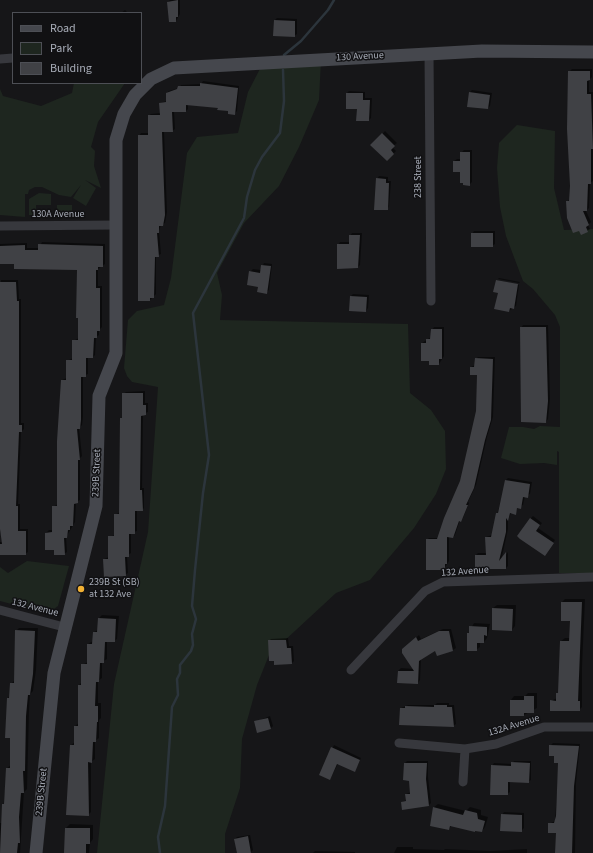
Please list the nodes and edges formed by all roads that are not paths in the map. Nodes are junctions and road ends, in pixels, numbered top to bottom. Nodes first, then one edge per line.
1 (593, 52) edge
2 (429, 53) junction
3 (12, 58) edge
4 (0, 59) edge
5 (135, 95) joint
6 (116, 225) junction
7 (0, 226) edge
8 (431, 301) dead end
9 (593, 577) edge
10 (0, 610) edge
11 (64, 627) junction
12 (351, 670) dead end
13 (593, 727) edge
14 (399, 743) dead end
15 (465, 749) junction
16 (463, 782) dead end
17 (36, 853) edge

1 - 2 street, 130 Avenue
2 - 5 street, 130 Avenue
2 - 8 street, 238 Street
3 - 4 street
5 - 6 street, 239B Street
6 - 7 street, 130A Avenue
6 - 11 street, 239B Street
9 - 12 street, 132 Avenue
10 - 11 street, 132 Avenue
11 - 17 street, 239B Street
13 - 15 street, 132A Avenue
14 - 15 street, 132A Avenue
15 - 16 street

